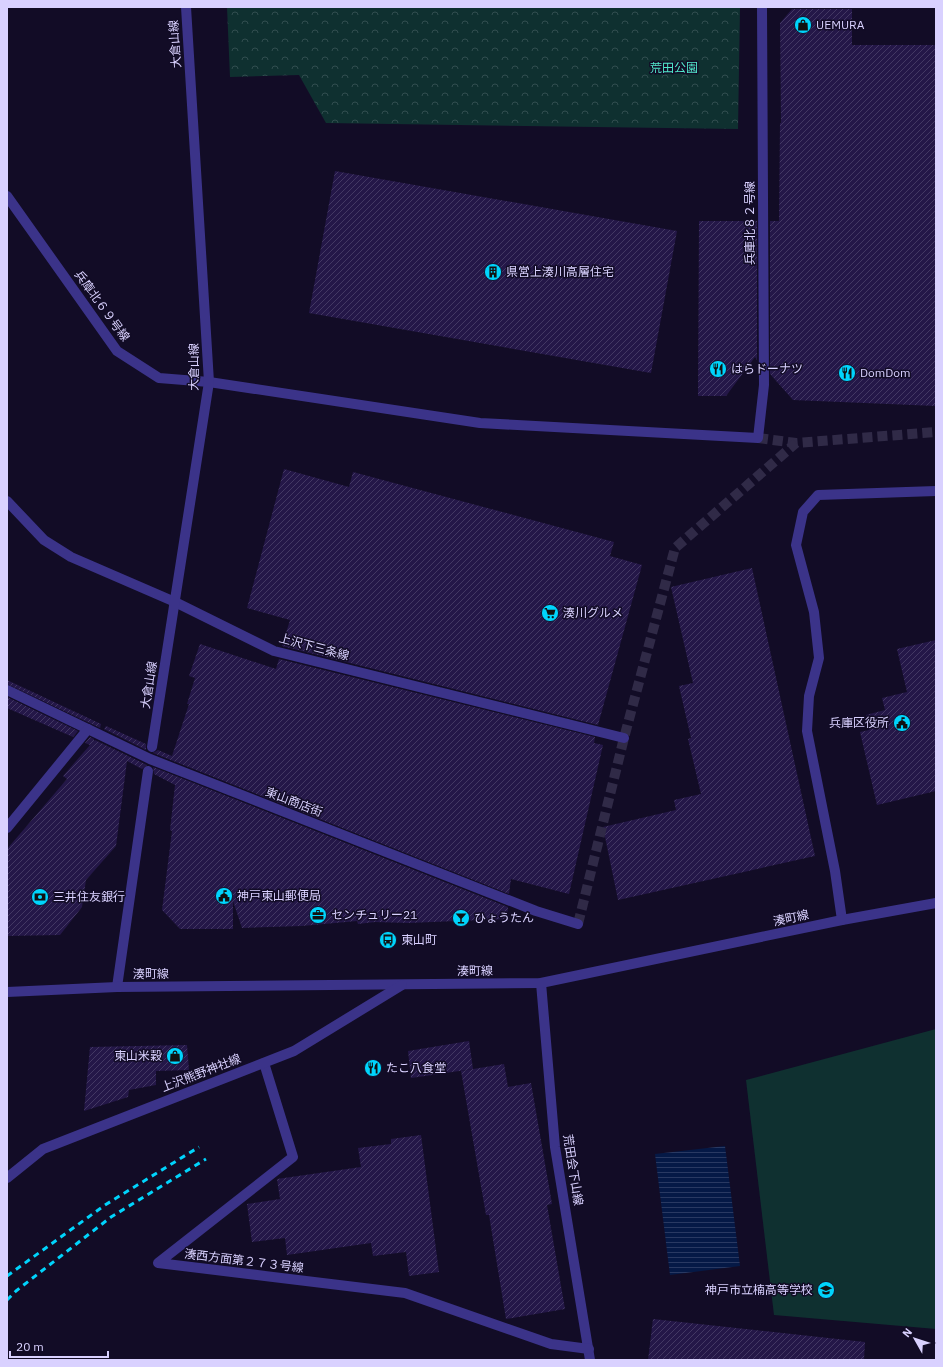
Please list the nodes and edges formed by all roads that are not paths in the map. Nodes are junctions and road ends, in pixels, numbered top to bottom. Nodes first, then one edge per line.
1 (186, 7) edge
2 (762, 7) edge
3 (7, 196) edge
4 (210, 382) junction
5 (758, 438) joint
6 (936, 491) edge
7 (7, 501) edge
8 (175, 602) junction
9 (7, 690) edge
10 (88, 729) junction
11 (624, 738) dead end
12 (152, 747) dead end
13 (148, 772) dead end
14 (7, 828) edge
15 (936, 903) edge
16 (842, 920) junction
17 (578, 924) dead end
18 (541, 983) junction
19 (402, 985) junction
20 (117, 987) junction
21 (7, 992) edge
22 (264, 1063) junction
23 (7, 1178) edge
24 (589, 1349) junction
25 (590, 1360) edge

1 - 4 street, 大倉山線
2 - 5 street, 兵庫北８２号線
3 - 4 street, 兵庫北６９号線
4 - 5 street, 兵庫北６９号線
4 - 8 street, 大倉山線
6 - 16 street
7 - 8 street, 上沢下三条線
8 - 11 street, 上沢下三条線
8 - 12 street, 大倉山線
9 - 10 street, 東山商店街
10 - 14 street
10 - 17 street, 東山商店街
13 - 20 street
15 - 16 street, 湊町線
16 - 18 street, 湊町線
18 - 19 street, 湊町線
18 - 24 street, 荒田会下山線
19 - 20 street, 湊町線
19 - 22 street, 上沢熊野神社線
20 - 21 street, 湊町線
22 - 23 street, 上沢熊野神社線
22 - 24 street, 湊西方面第２７３号線
24 - 25 street, 荒田会下山線

